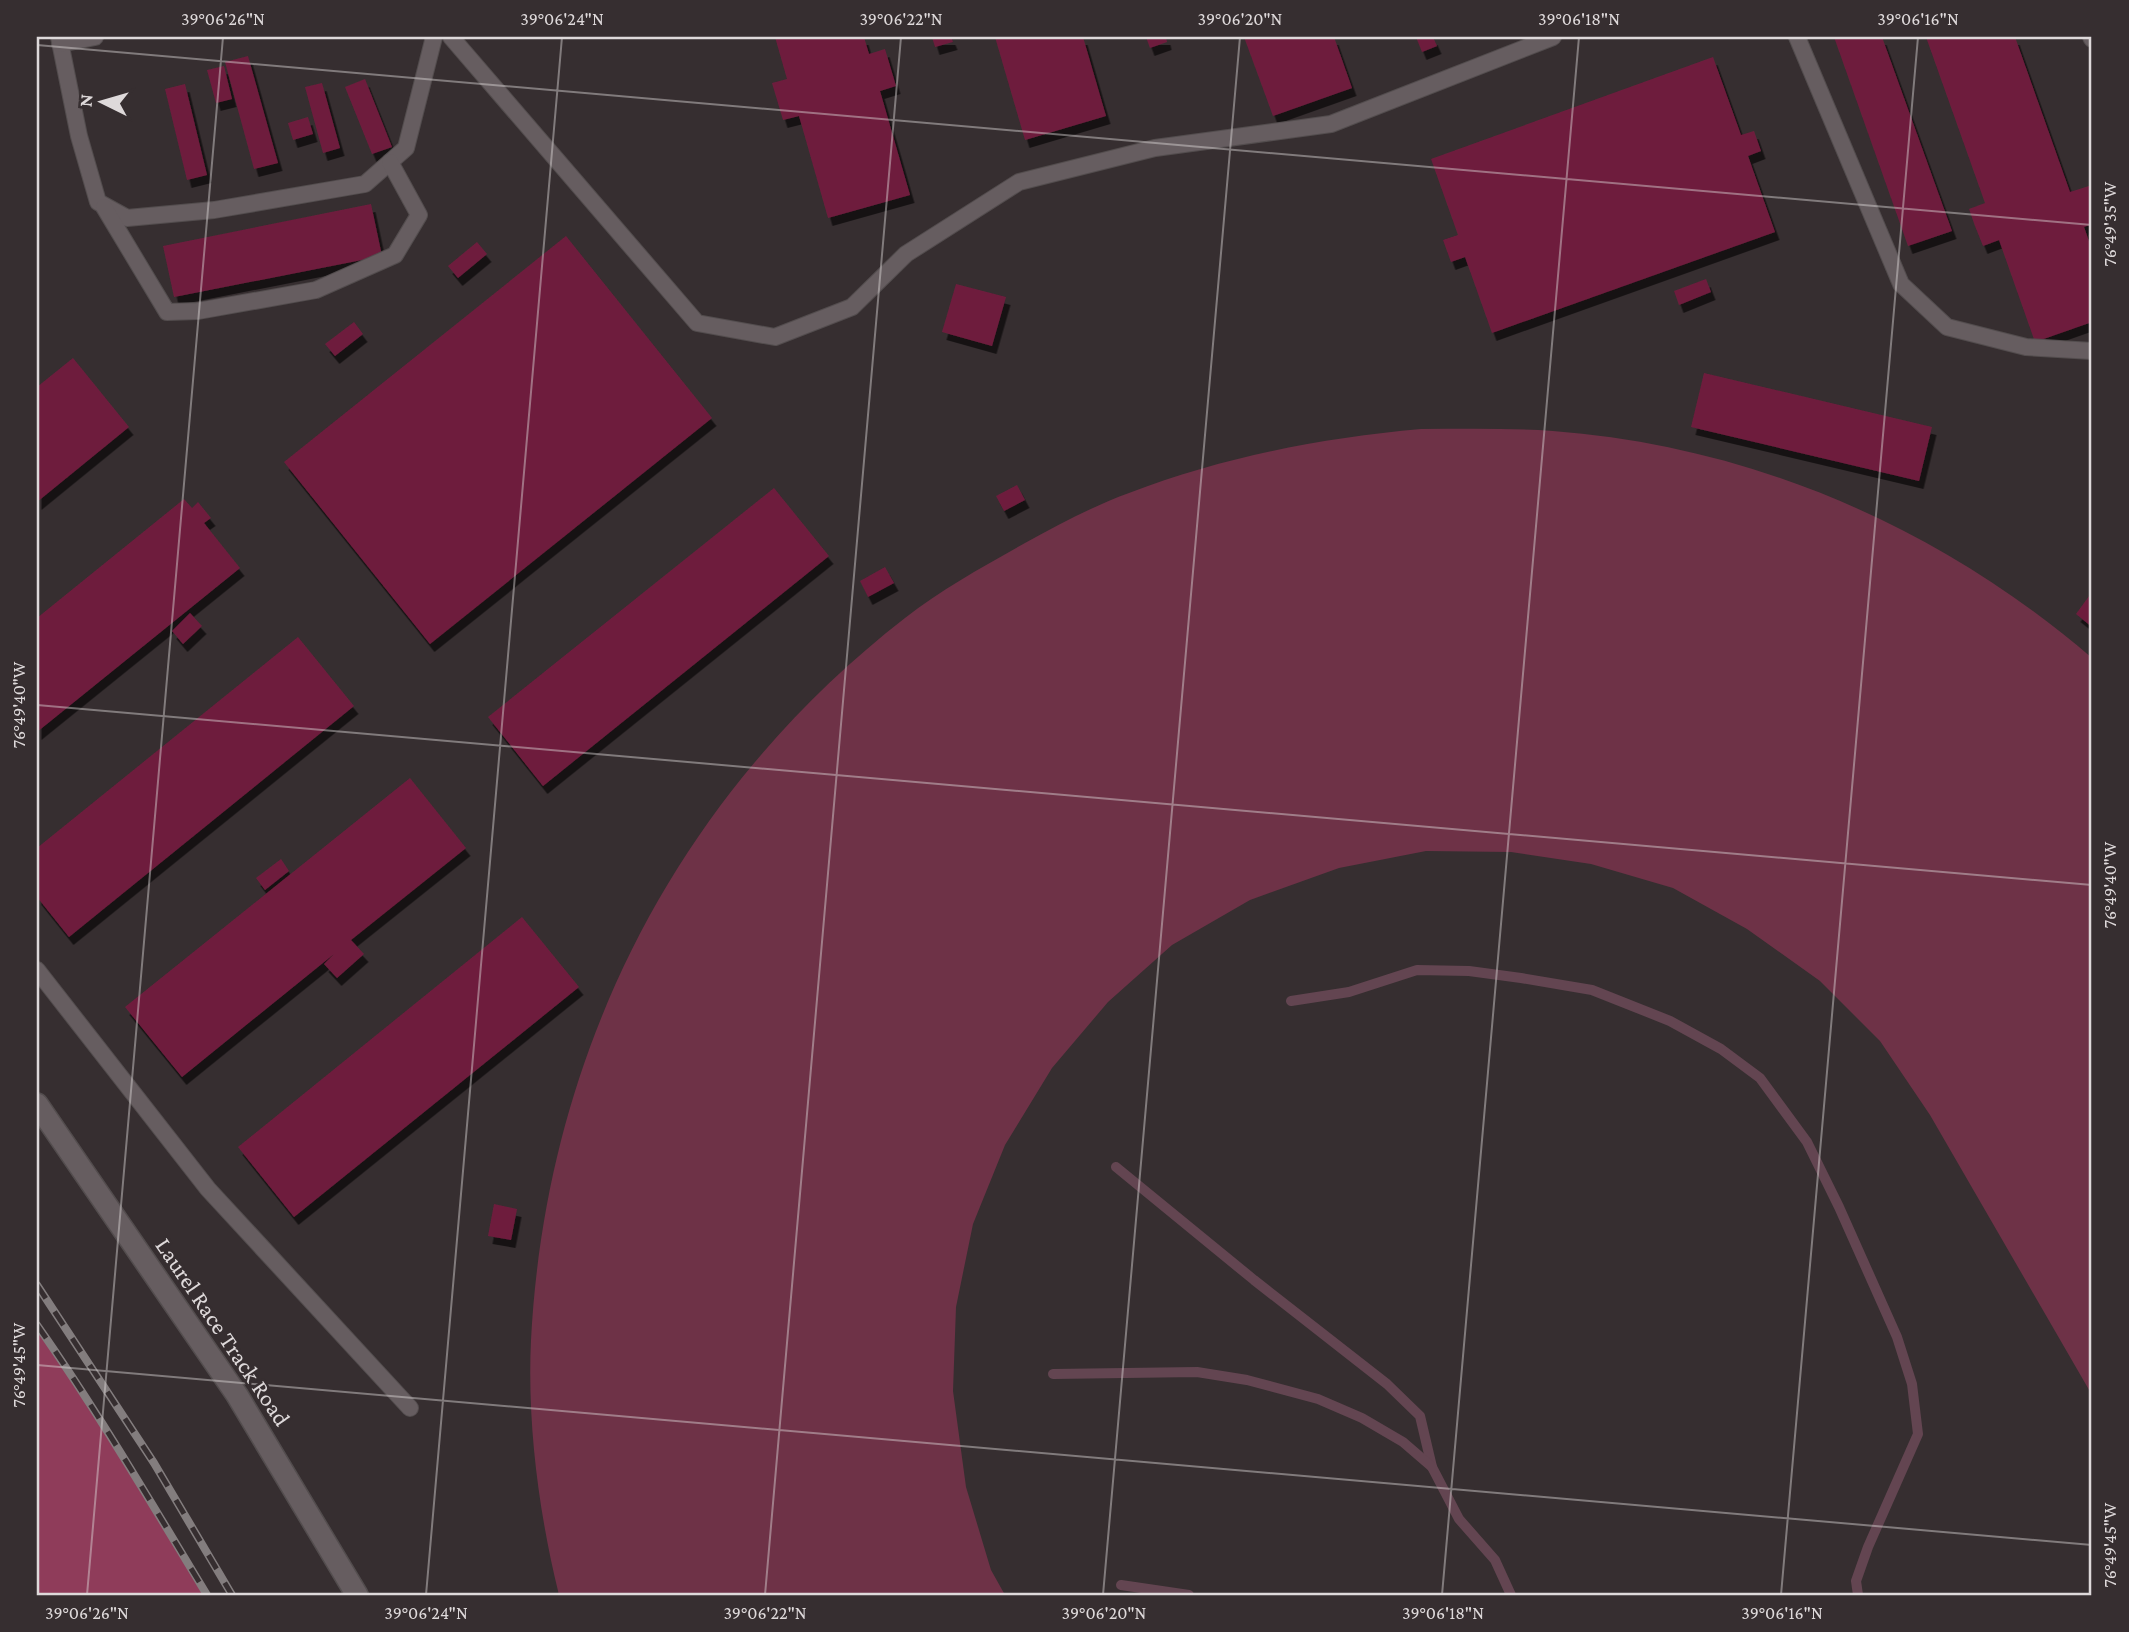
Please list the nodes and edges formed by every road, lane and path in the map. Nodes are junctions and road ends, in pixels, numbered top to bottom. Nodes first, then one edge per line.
1 (95, 37) edge
2 (434, 37) edge
3 (451, 37) edge
4 (1553, 37) edge
5 (1797, 37) edge
6 (60, 40) edge
7 (390, 162) junction
8 (103, 205) junction
9 (2092, 351) edge
10 (37, 970) edge
11 (37, 1104) edge
12 (410, 1408) dead end
13 (357, 1595) edge

1 - 6 lane
2 - 7 lane
3 - 4 lane
5 - 9 lane
6 - 8 lane
7 - 8 lane
7 - 8 lane
10 - 12 lane
11 - 13 street, Laurel Race Track Road

